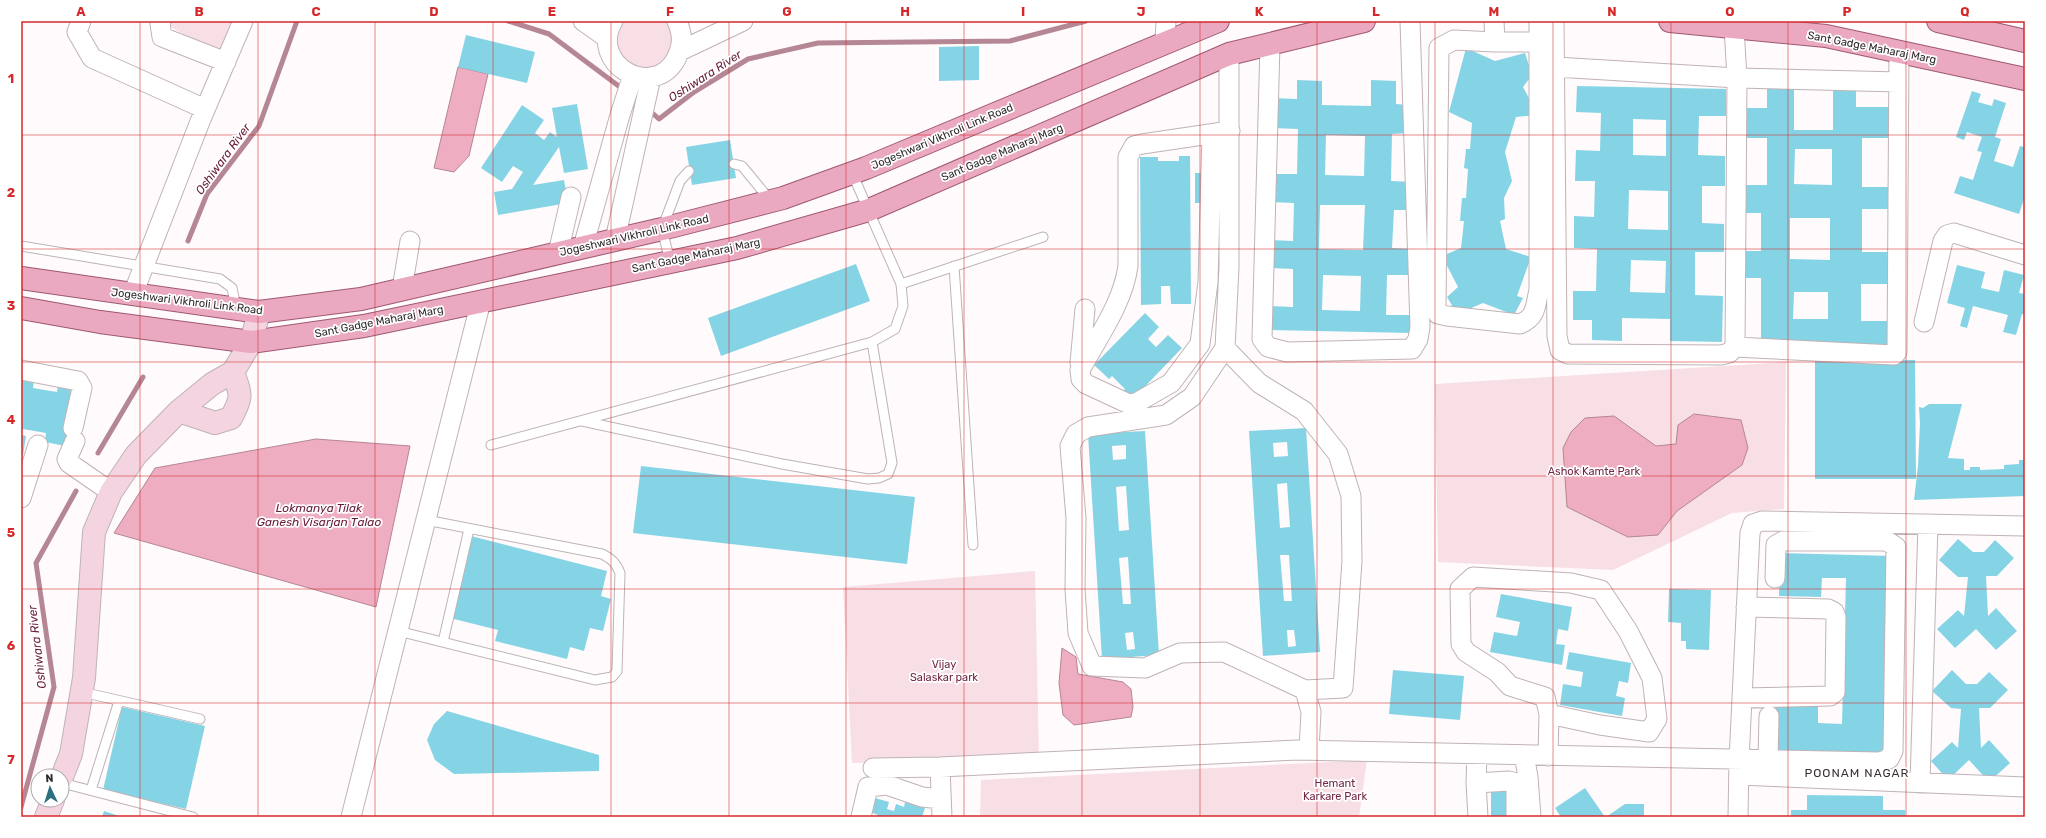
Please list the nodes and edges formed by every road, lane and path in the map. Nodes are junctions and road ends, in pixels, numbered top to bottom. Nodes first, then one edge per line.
1 (81, 21) edge
2 (161, 21) edge
3 (243, 21) edge
4 (583, 21) edge
5 (677, 21) edge
6 (743, 21) edge
7 (1166, 21) edge
8 (1218, 21) edge
9 (1364, 21) edge
10 (1410, 21) edge
11 (1494, 21) edge
12 (1539, 21) edge
13 (1554, 21) edge
14 (1670, 21) edge
15 (1938, 21) edge
16 (1190, 27) edge
17 (1734, 27) junction
18 (610, 30) edge
19 (2025, 41) edge
20 (1495, 42) junction
21 (1539, 42) junction
22 (1165, 43) junction
23 (1270, 44) junction
24 (680, 51) junction
25 (1899, 52) junction
26 (1230, 54) junction
27 (226, 62) junction
28 (1556, 67) junction
29 (1737, 78) junction
30 (2025, 79) edge
31 (641, 82) junction
32 (1899, 82) junction
33 (205, 109) junction
34 (1221, 133) junction
35 (734, 164) dead end
36 (688, 171) dead end
37 (852, 173) junction
38 (571, 197) dead end
39 (771, 201) junction
40 (869, 210) junction
41 (662, 229) junction
42 (1044, 237) dead end
43 (614, 240) junction
44 (410, 241) dead end
45 (21, 246) edge
46 (583, 247) junction
47 (558, 253) junction
48 (2025, 255) edge
49 (670, 261) junction
50 (144, 265) junction
51 (954, 266) junction
52 (21, 278) edge
53 (901, 284) junction
54 (402, 289) junction
55 (133, 294) junction
56 (481, 301) junction
57 (21, 308) edge
58 (236, 308) junction
59 (1085, 308) dead end
60 (259, 312) junction
61 (1924, 322) dead end
62 (251, 342) junction
63 (872, 342) junction
64 (1735, 346) junction
65 (1225, 348) junction
66 (21, 370) edge
67 (1080, 370) junction
68 (233, 372) junction
69 (179, 411) junction
70 (581, 421) junction
71 (38, 445) dead end
72 (491, 445) dead end
73 (111, 492) junction
74 (21, 498) edge
75 (426, 520) junction
76 (1928, 524) junction
77 (2025, 526) edge
78 (469, 529) junction
79 (974, 545) dead end
80 (1775, 578) dead end
81 (1746, 607) junction
82 (398, 631) junction
83 (443, 642) junction
84 (1305, 690) junction
85 (82, 692) junction
86 (1742, 698) junction
87 (119, 700) junction
88 (1549, 714) junction
89 (1769, 716) dead end
90 (200, 719) dead end
91 (1309, 750) junction
92 (1477, 754) junction
93 (1524, 755) junction
94 (1548, 756) junction
95 (1768, 760) junction
96 (940, 767) junction
97 (1739, 767) junction
98 (66, 768) edge
99 (873, 768) dead end
100 (1476, 783) junction
101 (1920, 783) junction
102 (70, 785) edge
103 (2025, 787) edge
104 (91, 790) junction
105 (941, 808) edge
106 (193, 817) edge
107 (351, 817) edge
108 (861, 817) edge
109 (1478, 817) edge
110 (1516, 817) edge
111 (1531, 817) edge
112 (1738, 817) edge

1 - 33 street
2 - 27 street
3 - 27 street
4 - 18 street
5 - 24 street
6 - 24 street
7 - 22 street
8 - 16 main road, Jogeshwari Vikhroli Link Road
9 - 23 main road, Sant Gadge Maharaj Marg
10 - 23 street
11 - 20 street
12 - 21 street
13 - 28 street
14 - 17 main road, Sant Gadge Maharaj Marg
15 - 19 main road
16 - 22 main road, Jogeshwari Vikhroli Link Road
17 - 25 main road, Sant Gadge Maharaj Marg
17 - 29 street
18 - 31 street
20 - 21 street
20 - 21 street
22 - 37 main road, Jogeshwari Vikhroli Link Road
23 - 26 main road, Sant Gadge Maharaj Marg
24 - 31 street
25 - 30 main road, Sant Gadge Maharaj Marg
25 - 32 street
26 - 34 street
26 - 40 main road, Sant Gadge Maharaj Marg
27 - 33 street
28 - 29 street
28 - 64 street
29 - 32 street
29 - 64 street
31 - 43 street
31 - 46 street
32 - 64 street
33 - 50 street
34 - 65 street
34 - 67 street
34 - 67 street
35 - 39 lane
36 - 41 lane
37 - 39 main road, Jogeshwari Vikhroli Link Road
37 - 40 lane
38 - 47 street
39 - 41 main road, Jogeshwari Vikhroli Link Road
40 - 49 main road, Sant Gadge Maharaj Marg
40 - 53 lane
41 - 43 main road, Jogeshwari Vikhroli Link Road
41 - 49 lane
42 - 51 lane
43 - 46 main road, Jogeshwari Vikhroli Link Road
44 - 54 street
45 - 50 lane
46 - 47 main road, Jogeshwari Vikhroli Link Road
47 - 54 main road, Jogeshwari Vikhroli Link Road
48 - 61 street
49 - 56 main road, Sant Gadge Maharaj Marg
50 - 55 street
50 - 58 lane
51 - 53 lane
51 - 79 lane
52 - 55 main road, Jogeshwari Vikhroli Link Road
53 - 63 lane
54 - 60 main road, Jogeshwari Vikhroli Link Road
55 - 58 main road, Jogeshwari Vikhroli Link Road
56 - 62 main road, Sant Gadge Maharaj Marg
56 - 75 street
57 - 62 main road, Sant Gadge Maharaj Marg
58 - 60 main road, Jogeshwari Vikhroli Link Road
59 - 67 street
60 - 62 main road
62 - 68 main road
63 - 70 lane
63 - 70 lane
65 - 84 street
65 - 84 street
66 - 73 street
68 - 69 main road
68 - 69 main road
69 - 73 main road
70 - 72 lane
71 - 74 street
73 - 85 main road
75 - 78 lane
75 - 82 street
76 - 77 street
76 - 81 street
76 - 101 street
78 - 83 lane
78 - 83 lane
80 - 95 street
81 - 86 street
81 - 86 street
82 - 83 lane
82 - 107 street
84 - 91 street
85 - 87 lane
85 - 98 main road
86 - 97 street
87 - 90 lane
87 - 104 lane
88 - 88 street
88 - 94 street
89 - 95 street
91 - 92 street
91 - 96 street
92 - 93 street
92 - 100 street
93 - 94 street
93 - 111 street
94 - 97 street
95 - 97 street
96 - 99 street
96 - 105 street
97 - 101 street
97 - 112 street
100 - 109 street
100 - 110 street
101 - 103 street
102 - 104 lane
104 - 106 lane
105 - 108 street

